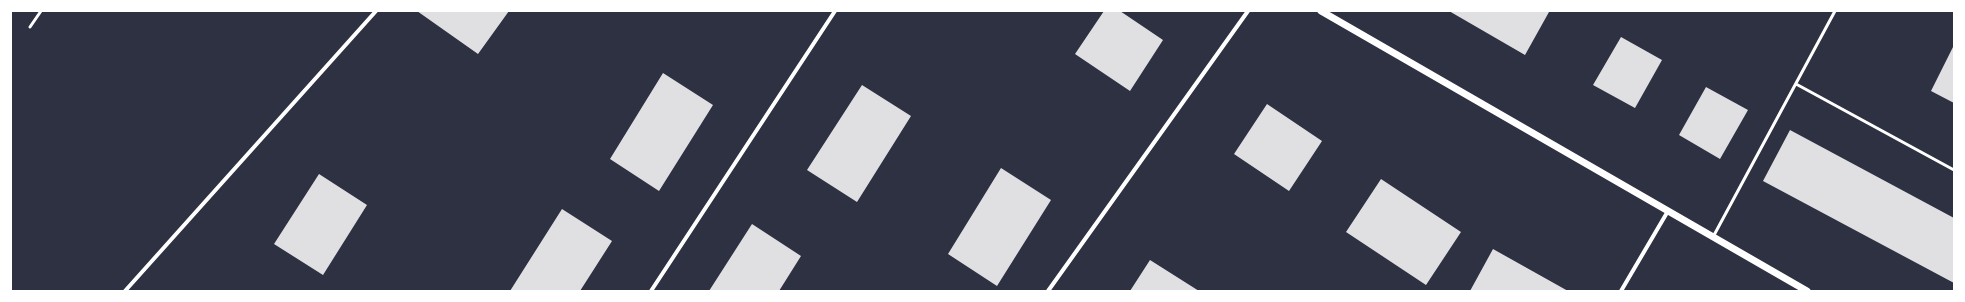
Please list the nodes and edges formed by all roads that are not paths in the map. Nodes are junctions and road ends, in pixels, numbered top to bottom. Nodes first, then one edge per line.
1 (41, 11) edge
2 (376, 11) edge
3 (836, 11) edge
4 (1248, 11) edge
5 (1321, 11) edge
6 (1835, 11) edge
7 (30, 27) dead end
8 (1796, 84) junction
9 (1954, 170) edge
10 (1668, 211) junction
11 (1713, 237) junction
12 (125, 291) edge
13 (651, 291) edge
14 (1048, 291) edge
15 (1621, 291) edge
16 (1807, 291) edge

1 - 7 lane
2 - 12 street
3 - 13 street
4 - 14 street
5 - 10 street
6 - 8 lane
8 - 9 lane
8 - 11 lane
10 - 11 street
10 - 15 street
11 - 16 street

